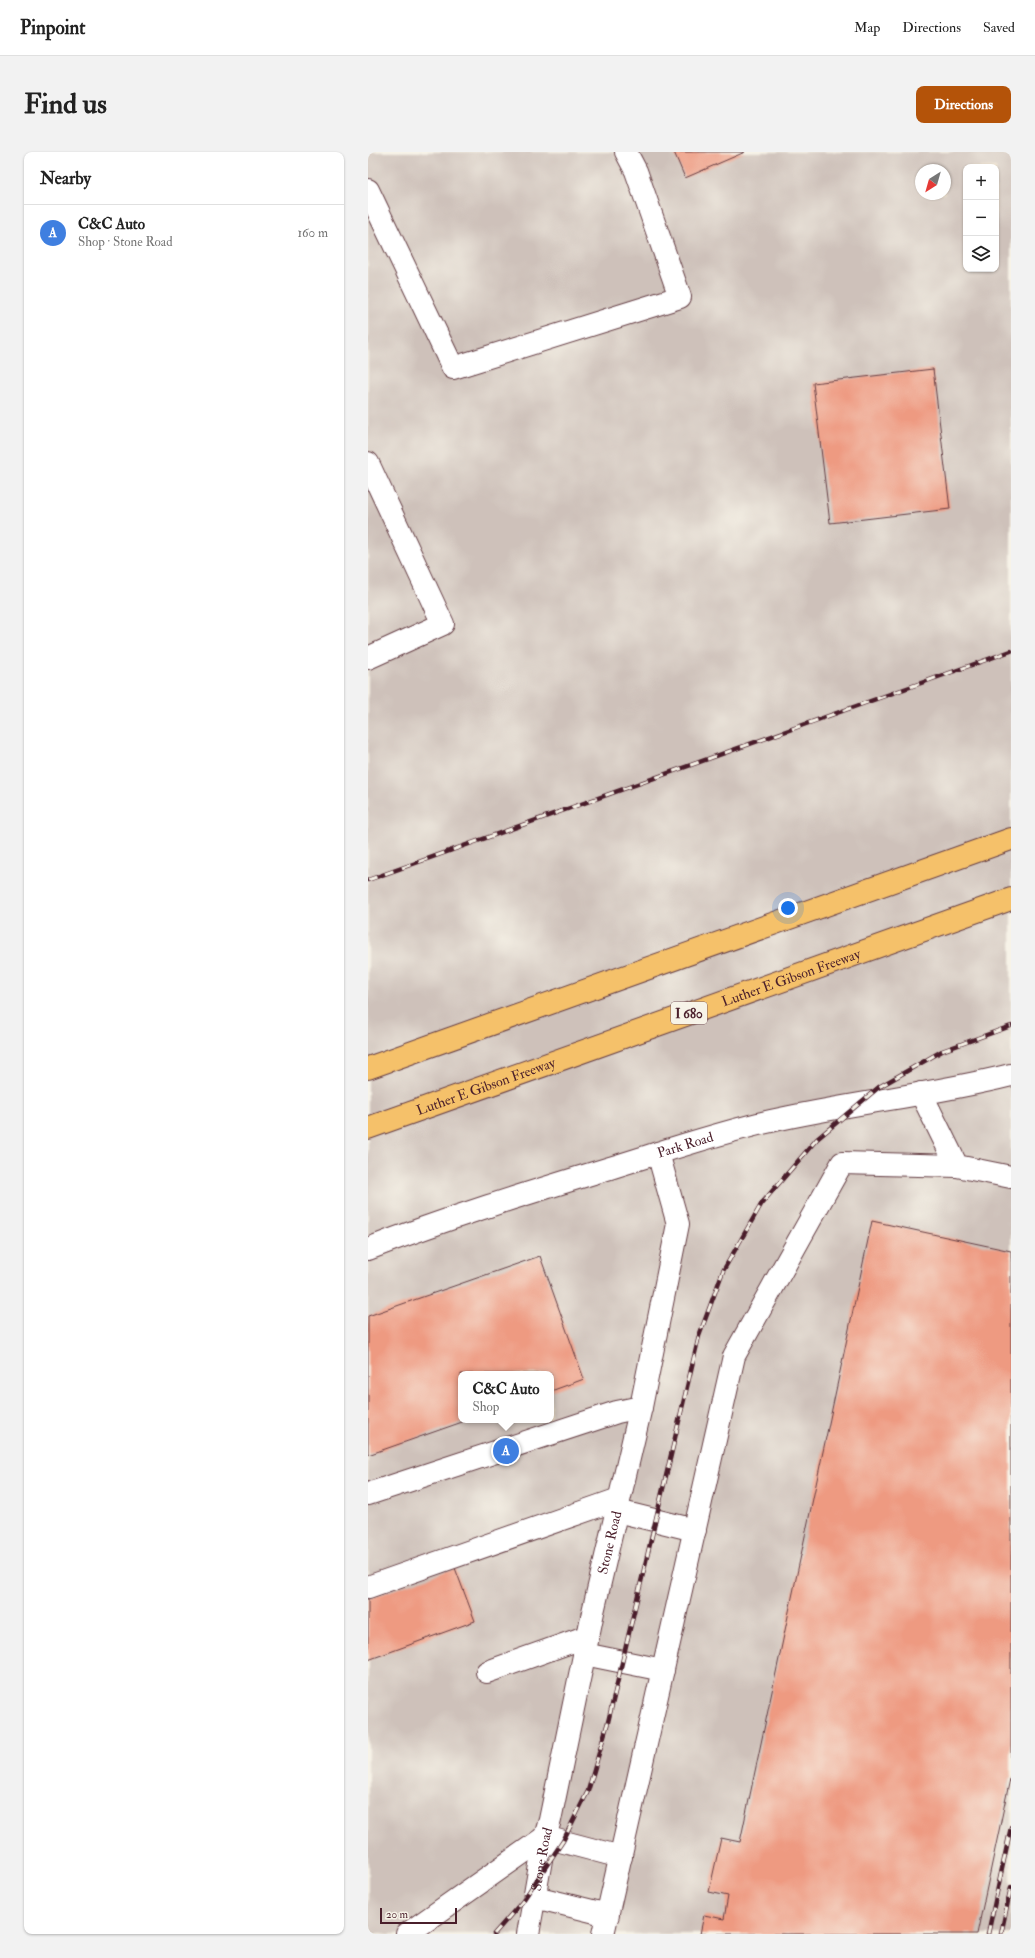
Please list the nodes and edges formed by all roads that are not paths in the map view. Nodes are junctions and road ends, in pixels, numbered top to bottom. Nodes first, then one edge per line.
1 (626, 152) edge
2 (368, 190) edge
3 (368, 463) edge
4 (368, 658) edge
5 (1011, 839) edge
6 (1011, 899) edge
7 (368, 1068) edge
8 (1011, 1075) edge
9 (921, 1093) junction
10 (368, 1128) edge
11 (658, 1153) junction
12 (957, 1166) junction
13 (1011, 1177) edge
14 (368, 1249) edge
15 (641, 1407) junction
16 (368, 1494) edge
17 (618, 1505) junction
18 (695, 1530) junction
19 (368, 1587) edge
20 (586, 1645) junction
21 (663, 1670) junction
22 (487, 1672) dead end
23 (545, 1837) junction
24 (621, 1857) junction
25 (536, 1897) junction
26 (605, 1925) edge
27 (407, 1934) edge
28 (528, 1934) edge

1 - 2 street
3 - 4 street
5 - 7 highway
6 - 10 highway, Luther E Gibson Freeway / I 680
8 - 9 street, Park Road
9 - 11 street, Park Road
9 - 12 street
11 - 14 street, Park Road
11 - 15 street, Stone Road
12 - 13 street
12 - 18 street
15 - 16 street
15 - 17 street, Stone Road
17 - 18 street
17 - 19 street
17 - 20 street, Stone Road
18 - 21 street
20 - 21 street
20 - 22 street
20 - 23 street, Stone Road
21 - 24 street
23 - 24 street
23 - 25 street, Stone Road
23 - 27 street
24 - 26 street
25 - 26 street
25 - 28 street, Stone Road

